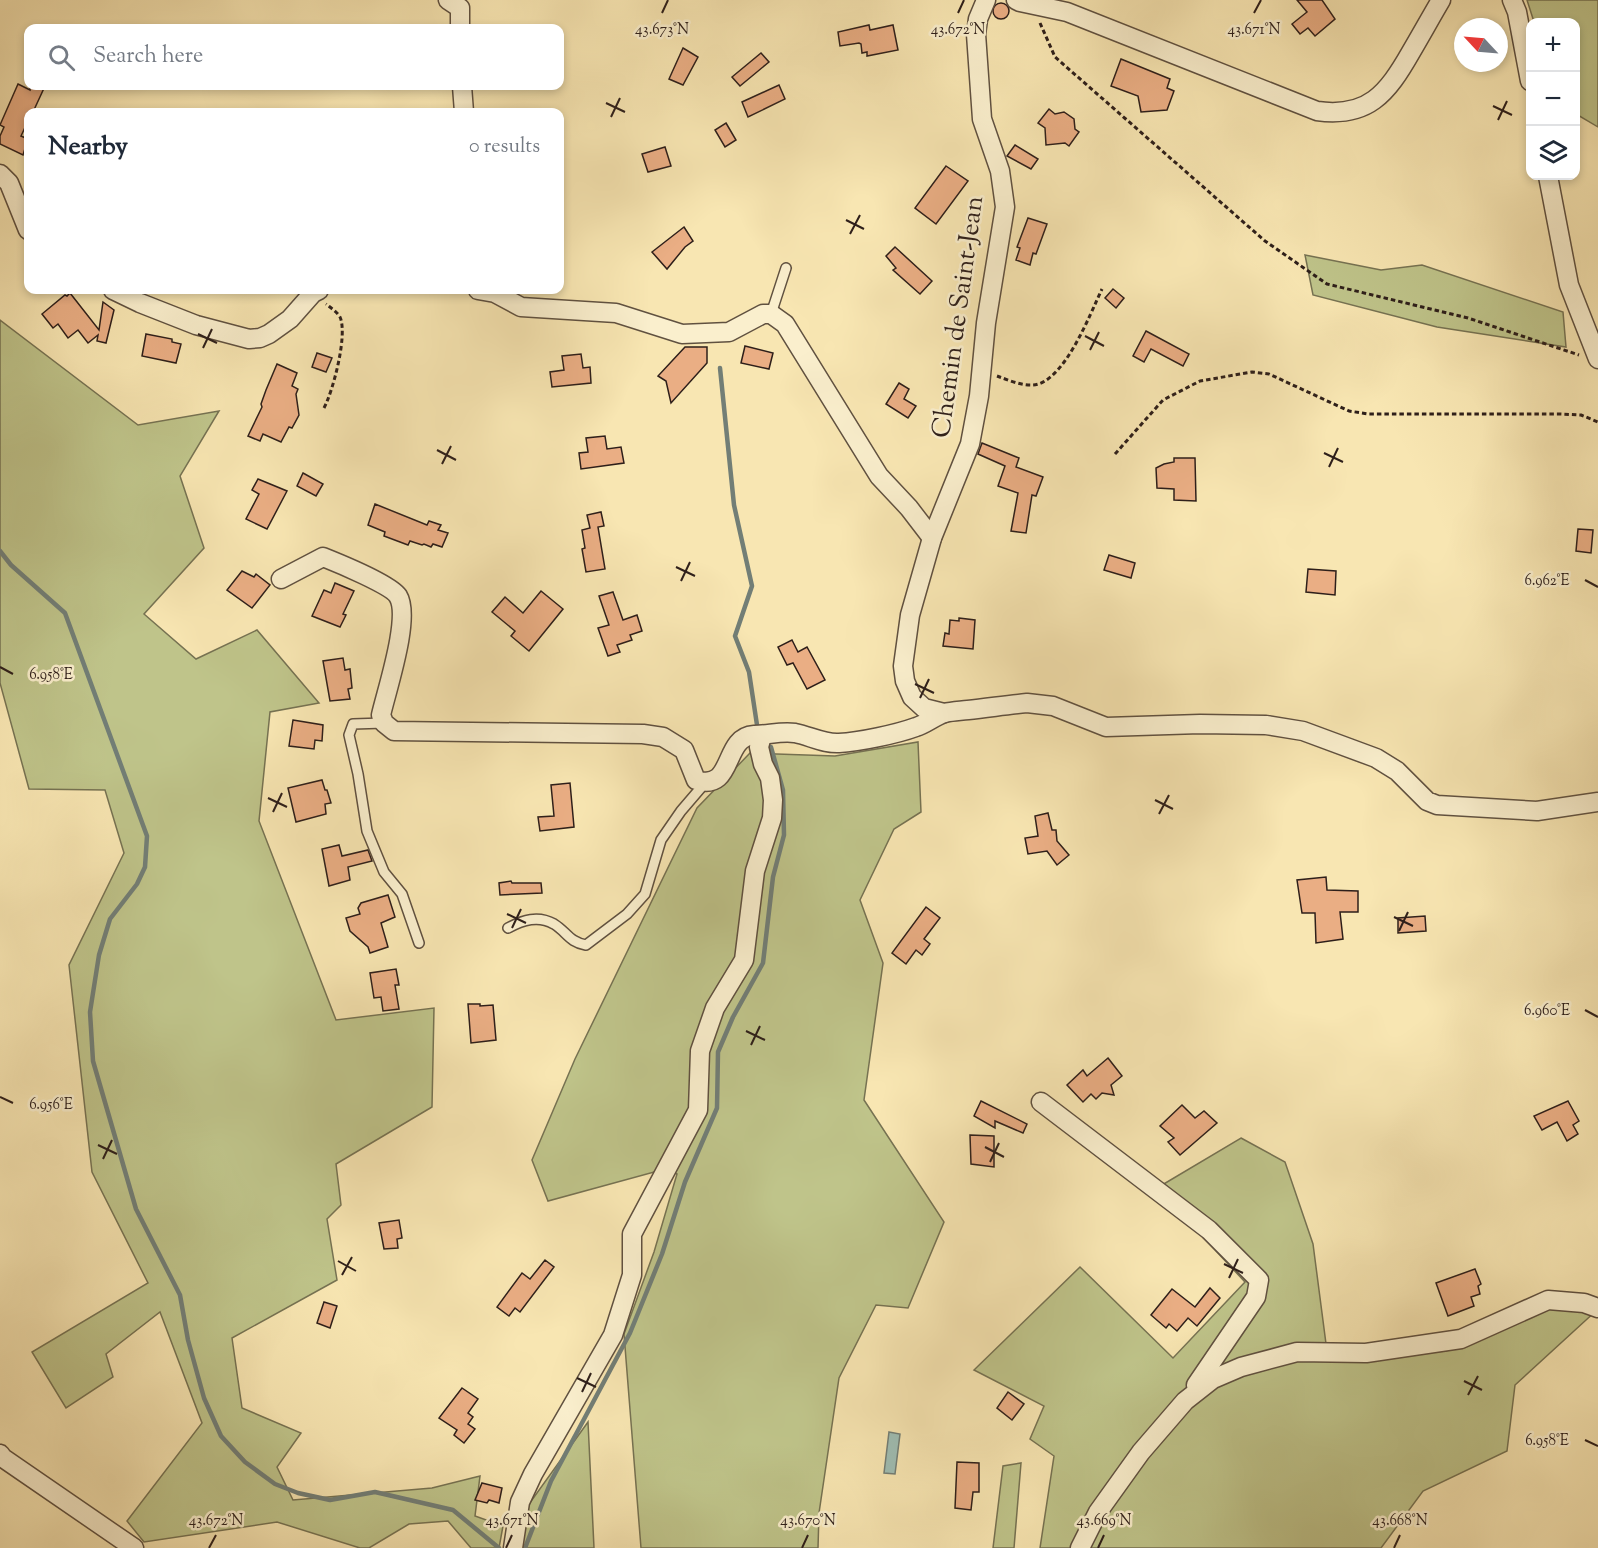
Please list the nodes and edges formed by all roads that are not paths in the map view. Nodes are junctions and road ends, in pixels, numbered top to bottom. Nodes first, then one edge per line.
1 (448, 0) edge
2 (986, 0) edge
3 (1441, 0) edge
4 (1512, 0) edge
5 (1024, 2) edge
6 (460, 24) edge
7 (1528, 72) edge
8 (462, 90) edge
9 (464, 108) edge
10 (0, 174) edge
11 (1549, 180) edge
12 (24, 220) edge
13 (786, 268) dead end
14 (121, 294) edge
15 (311, 294) edge
16 (495, 294) edge
17 (771, 314) junction
18 (1593, 359) edge
19 (932, 538) junction
20 (282, 579) dead end
21 (944, 713) junction
22 (384, 723) junction
23 (762, 736) junction
24 (705, 783) junction
25 (1598, 802) edge
26 (508, 928) dead end
27 (419, 944) dead end
28 (1041, 1102) dead end
29 (1598, 1308) edge
30 (1185, 1401) junction
31 (0, 1454) edge
32 (134, 1548) edge
33 (513, 1548) edge
34 (1080, 1548) edge

1 - 6 street
2 - 19 street, Chemin de Saint-Jean
3 - 5 street
4 - 7 street
8 - 9 street
10 - 12 street
11 - 18 street
13 - 17 lane
14 - 15 street
16 - 17 street
17 - 19 street
19 - 21 street, Chemin de Saint-Jean
20 - 22 street
21 - 23 street
21 - 25 street
22 - 24 street
22 - 27 lane
23 - 24 street
23 - 33 street
24 - 26 lane
28 - 30 street
29 - 30 street
30 - 34 street
31 - 32 street

